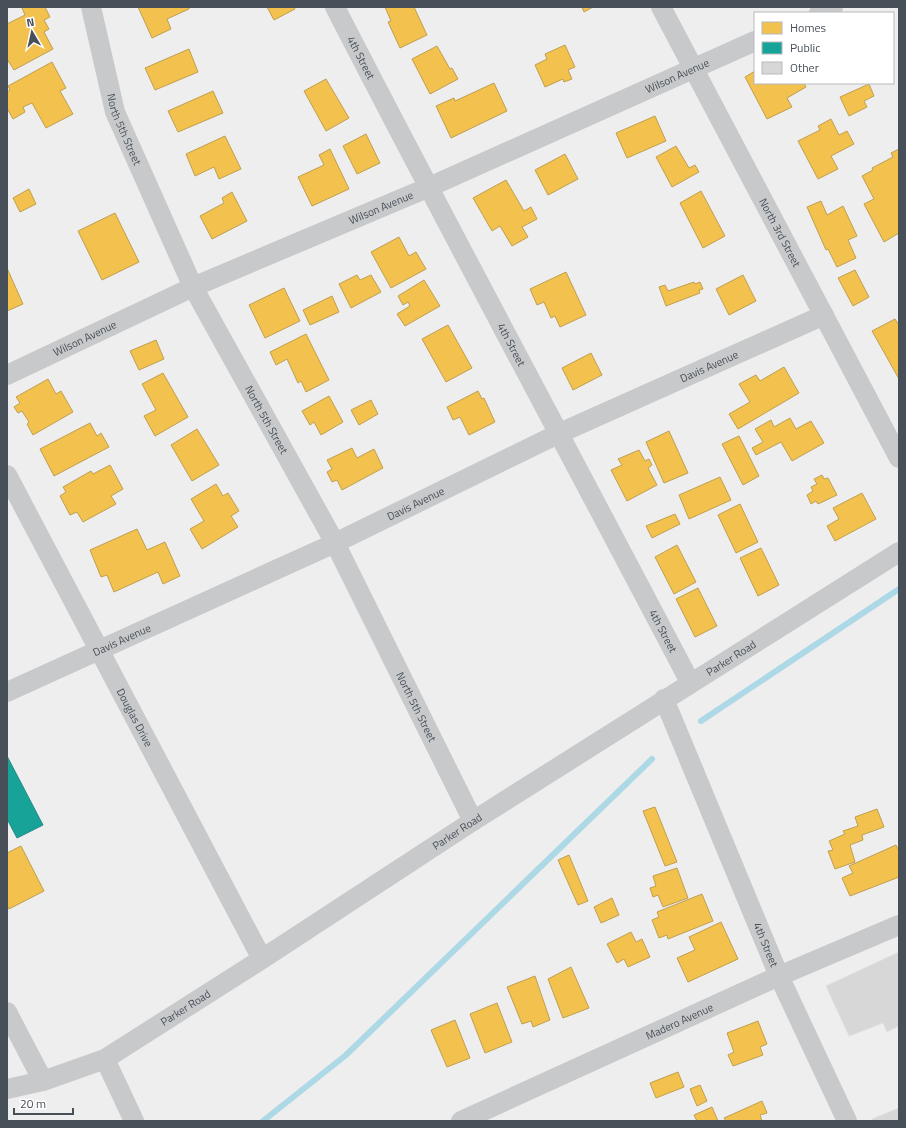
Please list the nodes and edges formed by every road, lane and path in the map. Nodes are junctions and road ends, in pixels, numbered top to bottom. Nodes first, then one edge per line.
1 (91, 7) edge
2 (335, 7) edge
3 (661, 7) edge
4 (833, 7) edge
5 (821, 12) edge
6 (754, 41) edge
7 (693, 68) junction
8 (427, 188) junction
9 (193, 287) junction
10 (824, 315) junction
11 (7, 375) edge
12 (560, 433) junction
13 (899, 458) edge
14 (7, 475) edge
15 (335, 543) junction
16 (899, 552) edge
17 (100, 650) junction
18 (690, 682) junction
19 (7, 692) edge
20 (664, 699) junction
21 (473, 821) junction
22 (899, 925) edge
23 (262, 959) junction
24 (779, 976) junction
25 (7, 1012) edge
26 (105, 1059) junction
27 (43, 1081) junction
28 (7, 1089) edge
29 (490, 1115) edge
30 (134, 1121) edge
31 (462, 1121) edge
32 (847, 1121) edge

1 - 9 street, North 5th Street
2 - 8 street, 4th Street
3 - 7 street, North 3rd Street
4 - 5 street
6 - 7 street, Wilson Avenue
7 - 8 street, Wilson Avenue
7 - 10 street, North 3rd Street
8 - 9 street, Wilson Avenue
8 - 12 street, 4th Street
9 - 11 street, Wilson Avenue
9 - 15 street, North 5th Street
10 - 12 street, Davis Avenue
10 - 13 street, North 3rd Street
12 - 15 street, Davis Avenue
12 - 18 street, 4th Street
14 - 17 street, Douglas Drive
15 - 17 street, Davis Avenue
15 - 21 street, North 5th Street
16 - 18 street, Parker Road
17 - 19 street, Davis Avenue
17 - 23 street, Douglas Drive
18 - 20 street, Parker Road
20 - 21 street, Parker Road
20 - 24 street, 4th Street
21 - 23 street, Parker Road
22 - 24 street, Madero Avenue
23 - 26 street, Parker Road
24 - 29 street, Madero Avenue
24 - 32 street, 4th Street
25 - 27 street
26 - 27 street, Parker Road
26 - 30 street
27 - 28 street, Parker Road
29 - 31 street, Madero Avenue

